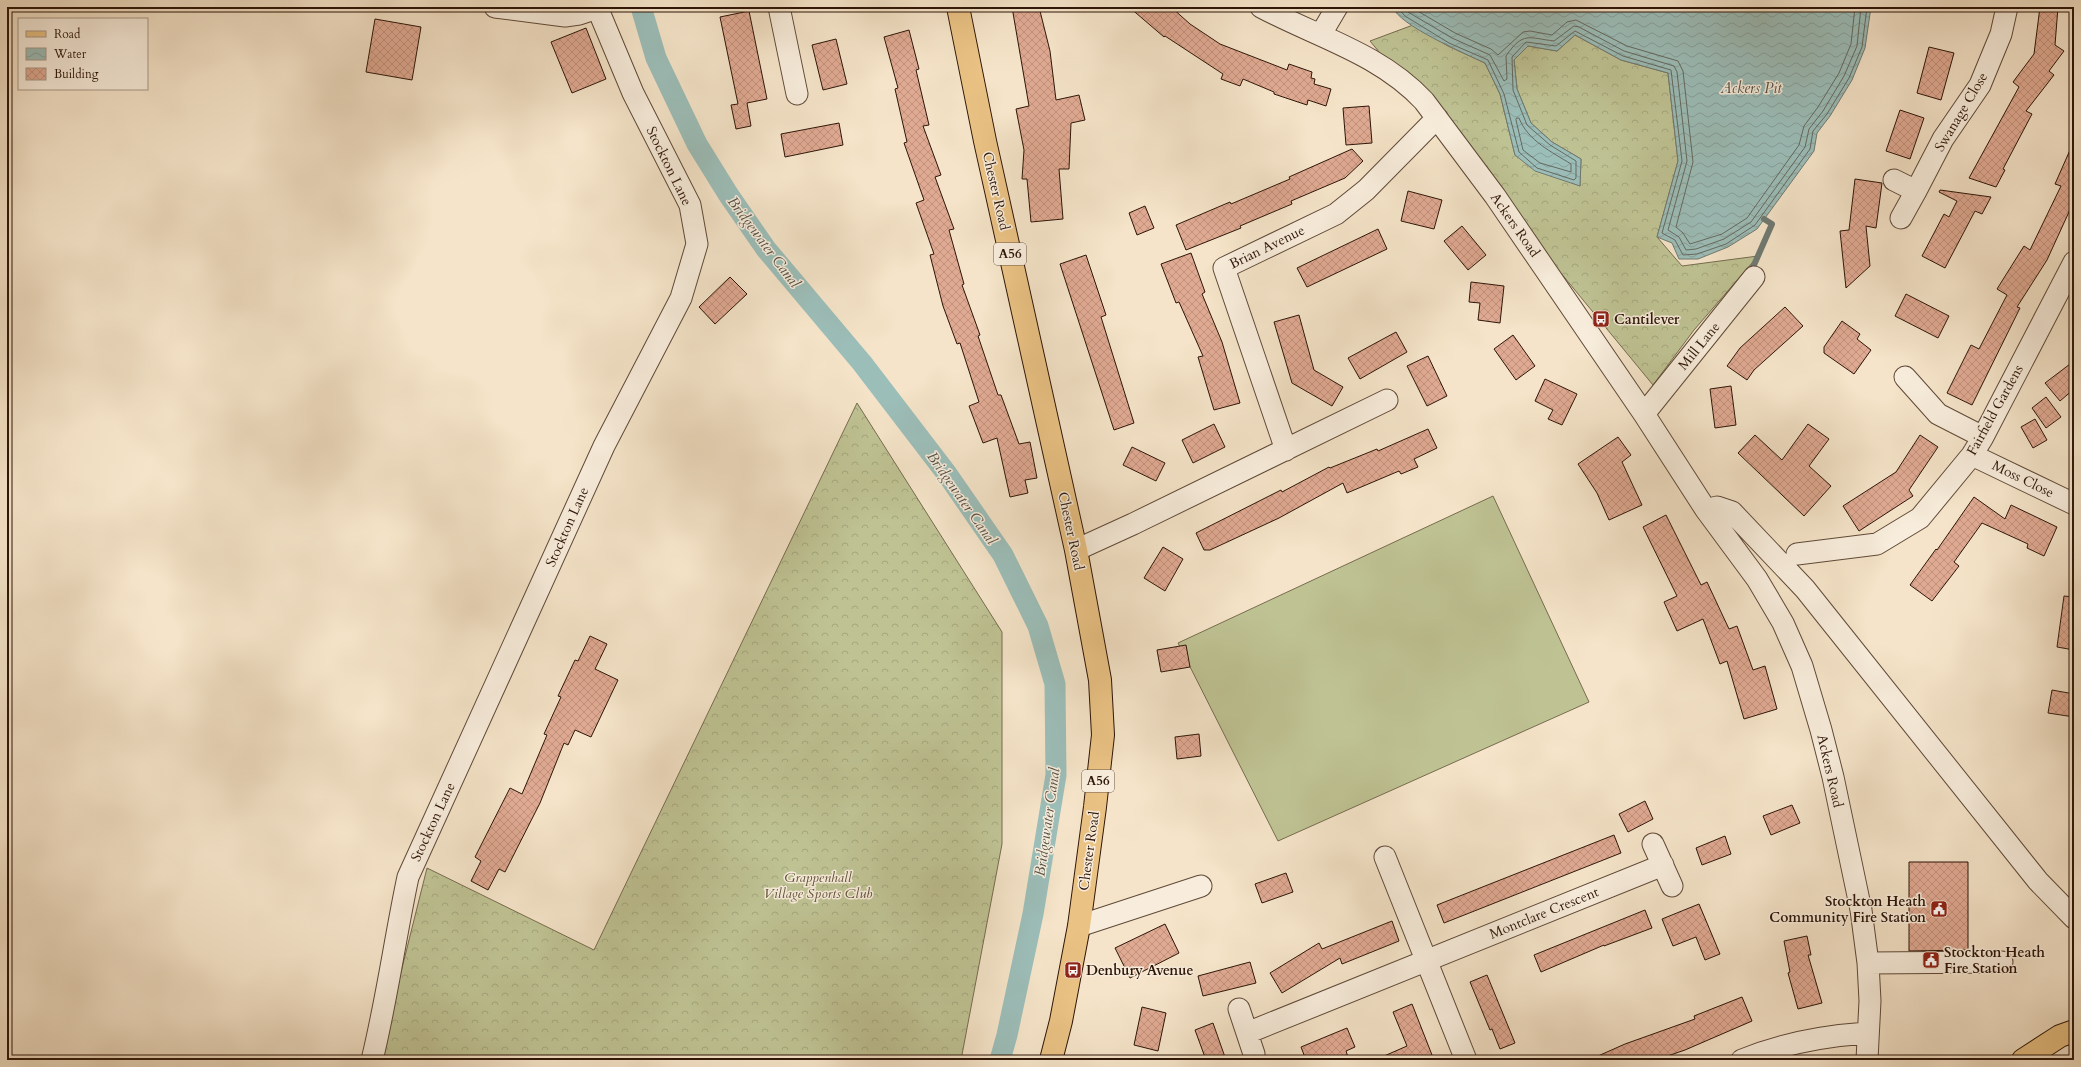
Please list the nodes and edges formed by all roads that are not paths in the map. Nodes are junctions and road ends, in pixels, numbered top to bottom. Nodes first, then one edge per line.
1 (495, 7) edge
2 (597, 7) edge
3 (779, 7) edge
4 (958, 7) edge
5 (1261, 7) edge
6 (1337, 7) edge
7 (2007, 7) edge
8 (1320, 34) junction
9 (797, 94) dead end
10 (1437, 118) junction
11 (1894, 180) dead end
12 (1916, 191) junction
13 (1901, 218) dead end
14 (2074, 262) edge
15 (1754, 277) dead end
16 (1905, 377) dead end
17 (1387, 400) dead end
18 (1644, 414) junction
19 (1983, 437) junction
20 (1286, 450) junction
21 (1972, 455) junction
22 (2074, 504) edge
23 (1706, 510) junction
24 (1076, 550) junction
25 (1797, 554) dead end
26 (1653, 844) dead end
27 (1386, 857) dead end
28 (1663, 865) junction
29 (1201, 886) dead end
30 (1672, 886) dead end
31 (2074, 918) edge
32 (1078, 926) junction
33 (1426, 961) junction
34 (2002, 962) dead end
35 (1868, 963) junction
36 (1240, 1009) dead end
37 (2074, 1030) edge
38 (1247, 1033) junction
39 (1867, 1033) junction
40 (1254, 1054) dead end
41 (372, 1060) edge
42 (1051, 1060) edge
43 (1466, 1060) edge
44 (1742, 1060) edge
45 (1867, 1060) edge
46 (2023, 1060) edge

1 - 2 street
2 - 41 street, Stockton Lane
3 - 9 street
4 - 24 main road, Chester Road / A56
5 - 8 street, Ackers Road
6 - 8 street
7 - 12 street, Swanage Close
8 - 10 street, Ackers Road
10 - 18 street, Ackers Road
10 - 20 street, Brian Avenue
11 - 12 street
12 - 13 street, Swanage Close
14 - 19 street, Fairfield Gardens
15 - 18 street, Mill Lane
16 - 19 street
17 - 20 street
18 - 23 street, Ackers Road
19 - 21 street, Fairfield Gardens
20 - 24 street
21 - 22 street, Moss Close
21 - 25 street, Fairfield Gardens
23 - 31 street
23 - 35 street, Ackers Road
24 - 32 main road, Chester Road / A56
26 - 28 street
27 - 33 street
28 - 30 street
28 - 33 street, Montclare Crescent
29 - 32 street
32 - 42 main road, Chester Road / A56
33 - 38 street, Montclare Crescent
33 - 43 street
34 - 35 street
35 - 39 street, Ackers Road
36 - 38 street
37 - 46 main road
38 - 40 street
39 - 44 street
39 - 45 street, Ackers Road

